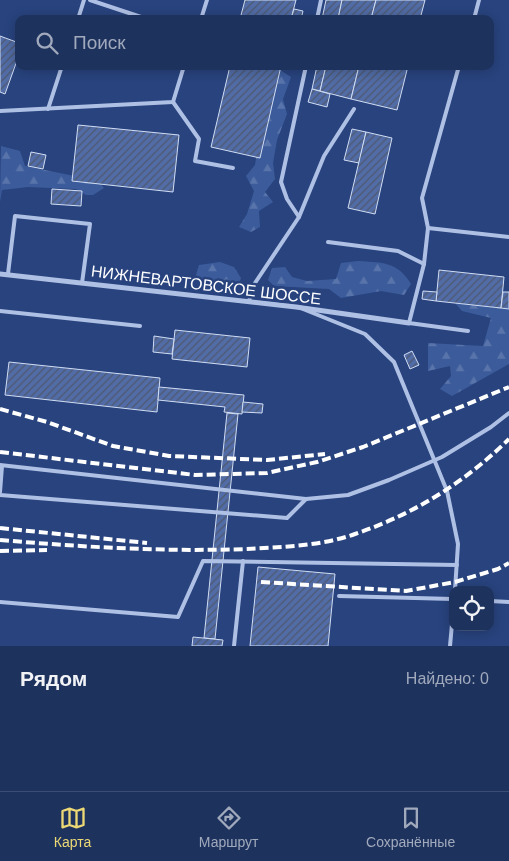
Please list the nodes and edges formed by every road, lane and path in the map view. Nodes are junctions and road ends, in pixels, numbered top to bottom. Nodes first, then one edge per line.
1 (84, 0) edge
2 (90, 0) edge
3 (207, 0) edge
4 (321, 0) edge
5 (479, 0) edge
6 (79, 15) edge
7 (135, 15) edge
8 (202, 15) edge
9 (318, 15) edge
10 (475, 15) edge
11 (61, 70) edge
12 (183, 70) edge
13 (305, 70) edge
14 (458, 70) edge
15 (173, 102) junction
16 (48, 109) junction
17 (354, 109) dead end
18 (0, 111) edge
19 (233, 168) dead end
20 (299, 217) junction
21 (428, 228) junction
22 (509, 237) edge
23 (328, 242) dead end
24 (424, 264) junction
25 (0, 274) edge
26 (8, 274) junction
27 (82, 283) junction
28 (249, 301) junction
29 (296, 307) junction
30 (0, 311) edge
31 (409, 323) junction
32 (140, 326) dead end
33 (468, 331) dead end
34 (509, 413) edge
35 (435, 459) junction
36 (1, 466) edge
37 (0, 493) edge
38 (306, 499) junction
39 (243, 562) junction
40 (457, 565) junction
41 (455, 586) edge
42 (339, 596) dead end
43 (449, 599) edge
44 (494, 601) edge
45 (0, 602) edge
46 (509, 602) edge
47 (451, 631) edge
48 (234, 646) edge
49 (450, 646) edge

1 - 6 lane
2 - 7 lane
3 - 8 lane
4 - 9 lane
5 - 10 lane
11 - 16 lane
12 - 15 lane
13 - 20 lane
14 - 21 lane
15 - 16 lane
15 - 19 lane
16 - 18 lane
17 - 20 lane
20 - 28 lane
21 - 22 lane
21 - 24 lane
23 - 24 lane
24 - 31 lane
25 - 26 street, НИЖНЕВАРТОВСКОЕ ШОССЕ
26 - 27 street, НИЖНЕВАРТОВСКОЕ ШОССЕ
26 - 27 lane
27 - 28 street, НИЖНЕВАРТОВСКОЕ ШОССЕ
28 - 29 street, НИЖНЕВАРТОВСКОЕ ШОССЕ
29 - 31 street, НИЖНЕВАРТОВСКОЕ ШОССЕ
29 - 35 lane
30 - 32 lane
31 - 33 lane
34 - 35 lane
35 - 38 lane
35 - 40 lane
36 - 37 lane
36 - 38 lane
37 - 38 lane
39 - 40 lane
39 - 45 lane
39 - 48 lane
40 - 41 lane
42 - 43 lane
44 - 46 lane
47 - 49 lane

